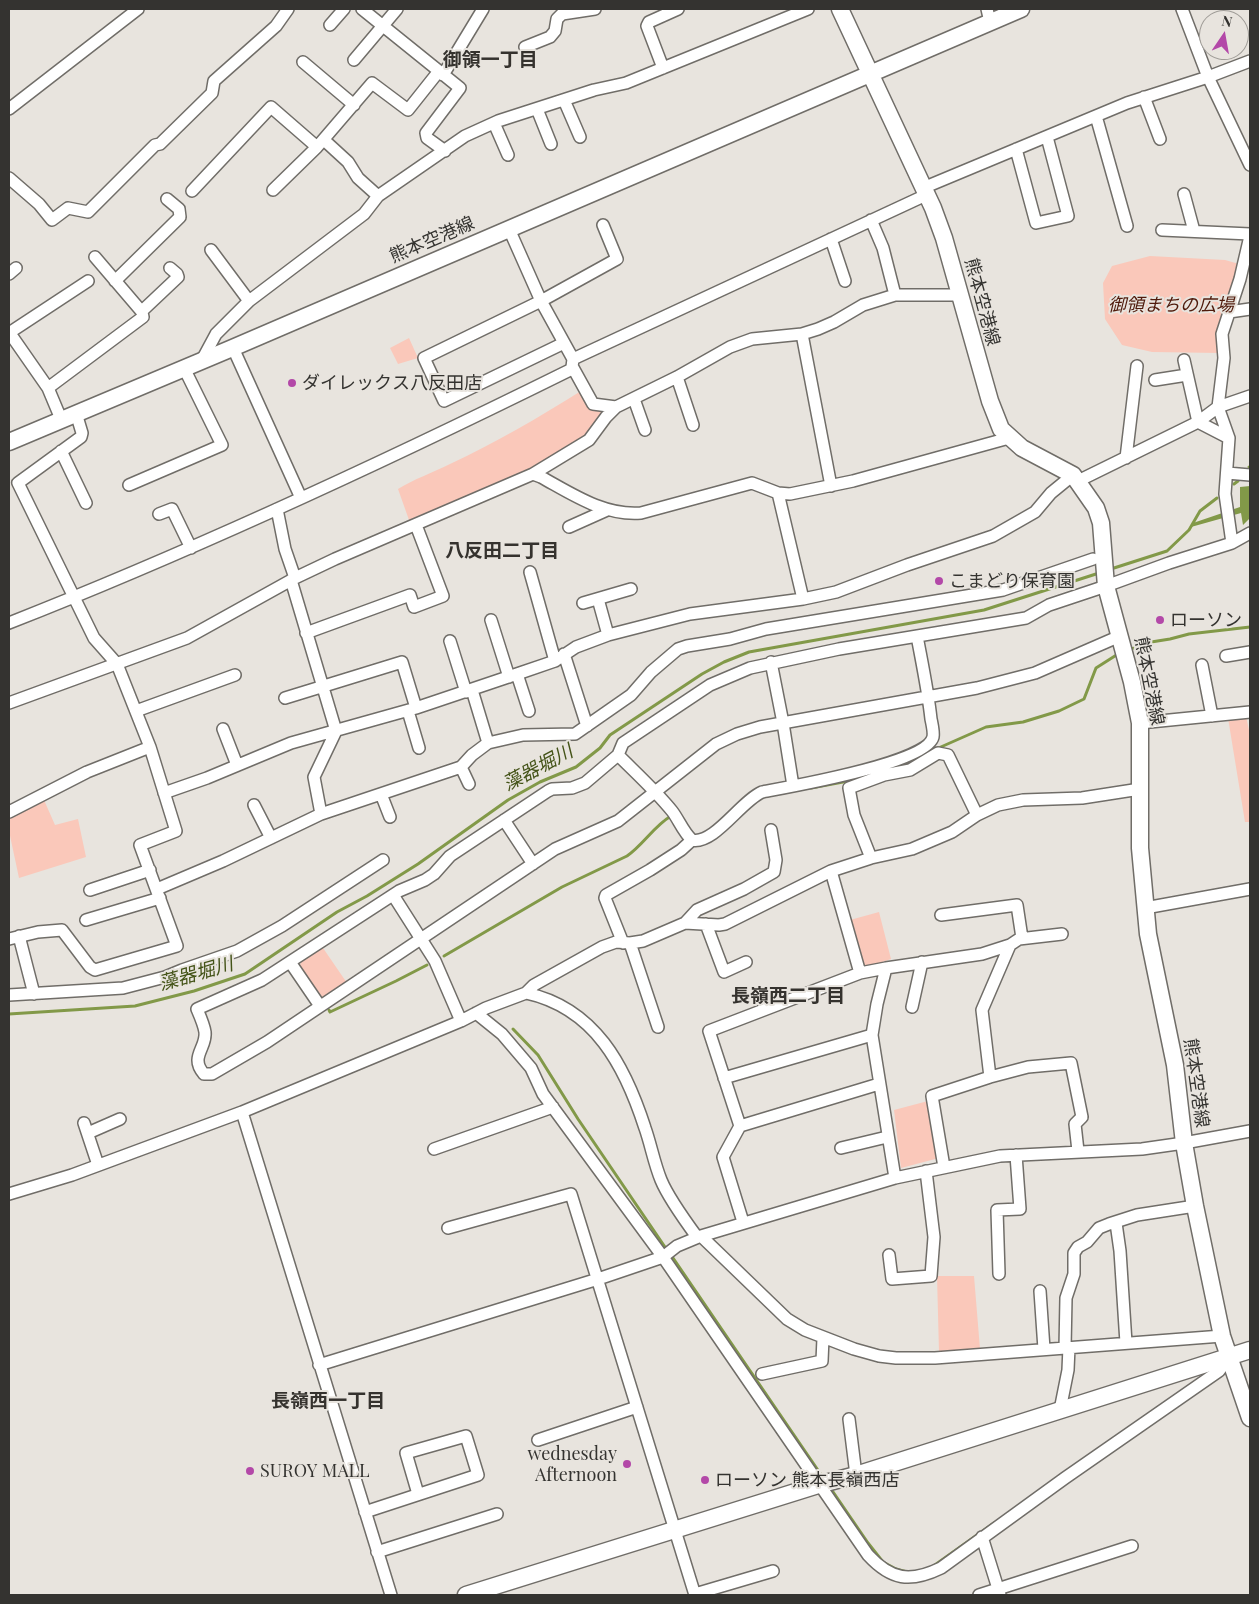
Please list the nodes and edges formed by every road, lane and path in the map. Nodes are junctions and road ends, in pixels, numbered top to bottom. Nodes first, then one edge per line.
1 (138, 9) edge
2 (288, 9) edge
3 (344, 9) edge
4 (362, 9) edge
5 (398, 9) edge
6 (484, 9) edge
7 (595, 9) edge
8 (808, 9) edge
9 (840, 9) edge
10 (1021, 9) edge
11 (1182, 9) edge
12 (673, 10) edge
13 (989, 15) edge
14 (330, 25) dead end
15 (383, 26) junction
16 (525, 47) dead end
17 (354, 60) dead end
18 (1250, 61) edge
19 (303, 62) dead end
20 (663, 68) junction
21 (441, 73) junction
22 (870, 74) junction
23 (1208, 77) junction
24 (1144, 97) junction
25 (564, 100) junction
26 (354, 106) junction
27 (9, 109) edge
28 (537, 109) junction
29 (1096, 116) junction
30 (494, 123) junction
31 (580, 137) dead end
32 (1047, 137) junction
33 (1160, 139) dead end
34 (321, 144) junction
35 (551, 144) dead end
36 (1016, 149) junction
37 (445, 151) junction
38 (508, 155) dead end
39 (1250, 165) edge
40 (9, 178) edge
41 (274, 190) dead end
42 (192, 191) dead end
43 (925, 191) junction
44 (1183, 194) dead end
45 (378, 196) junction
46 (167, 199) dead end
47 (871, 220) junction
48 (602, 225) dead end
49 (1127, 226) dead end
50 (508, 228) junction
51 (1162, 230) dead end
52 (1194, 232) junction
53 (1250, 235) edge
54 (831, 239) junction
55 (211, 250) dead end
56 (95, 257) dead end
57 (170, 268) dead end
58 (88, 281) dead end
59 (115, 281) junction
60 (845, 281) dead end
61 (895, 295) junction
62 (960, 295) junction
63 (249, 301) junction
64 (541, 301) junction
65 (1250, 309) edge
66 (142, 311) junction
67 (1229, 312) junction
68 (9, 332) edge
69 (802, 334) junction
70 (564, 343) junction
71 (233, 348) junction
72 (202, 360) junction
73 (1184, 360) dead end
74 (572, 363) junction
75 (1138, 366) dead end
76 (184, 368) junction
77 (1187, 375) junction
78 (677, 377) junction
79 (1155, 380) dead end
80 (48, 388) junction
81 (1250, 396) edge
82 (634, 399) junction
83 (616, 407) junction
84 (1218, 407) junction
85 (69, 416) junction
86 (1198, 422) junction
87 (693, 426) dead end
88 (645, 430) dead end
89 (1009, 438) junction
90 (1229, 438) junction
91 (9, 442) edge
92 (61, 451) junction
93 (1126, 458) junction
94 (1227, 473) junction
95 (533, 474) junction
96 (1250, 475) edge
97 (1075, 478) junction
98 (129, 485) dead end
99 (831, 486) junction
100 (778, 493) junction
101 (301, 498) junction
102 (86, 503) dead end
103 (277, 509) junction
104 (607, 510) junction
105 (159, 514) dead end
106 (416, 525) junction
107 (569, 527) dead end
108 (1250, 533) edge
109 (1232, 543) junction
110 (191, 548) junction
111 (1093, 559) dead end
112 (530, 572) dead end
113 (293, 579) junction
114 (1106, 586) junction
115 (631, 589) dead end
116 (75, 597) junction
117 (598, 599) junction
118 (803, 599) junction
119 (583, 603) dead end
120 (491, 620) dead end
121 (9, 623) edge
122 (306, 633) junction
123 (608, 635) junction
124 (917, 636) junction
125 (450, 641) dead end
126 (1122, 647) junction
127 (1250, 652) edge
128 (1226, 656) dead end
129 (559, 657) junction
130 (771, 662) junction
131 (117, 664) junction
132 (1202, 665) dead end
133 (236, 675) dead end
134 (513, 675) junction
135 (324, 686) junction
136 (469, 691) junction
137 (928, 696) junction
138 (285, 698) dead end
139 (9, 703) edge
140 (412, 709) junction
141 (136, 711) junction
142 (529, 712) dead end
143 (1250, 712) edge
144 (1212, 716) junction
145 (783, 723) junction
146 (1140, 723) junction
147 (587, 726) junction
148 (223, 729) dead end
149 (336, 731) junction
150 (488, 743) junction
151 (150, 747) junction
152 (419, 748) dead end
153 (618, 755) junction
154 (237, 765) junction
155 (461, 767) junction
156 (469, 784) dead end
157 (794, 786) junction
158 (1140, 789) junction
159 (656, 792) junction
160 (164, 793) junction
161 (381, 794) junction
162 (254, 804) dead end
163 (9, 812) edge
164 (321, 814) junction
165 (977, 816) junction
166 (390, 818) dead end
167 (504, 820) junction
168 (771, 830) dead end
169 (271, 838) junction
170 (692, 840) junction
171 (871, 858) junction
172 (383, 860) dead end
173 (533, 864) junction
174 (150, 870) junction
175 (831, 872) junction
176 (1250, 889) edge
177 (90, 890) dead end
178 (159, 893) junction
179 (393, 895) junction
180 (1145, 908) junction
181 (941, 915) dead end
182 (86, 920) dead end
183 (685, 923) junction
184 (706, 924) junction
185 (1062, 934) dead end
186 (14, 938) edge
187 (421, 938) junction
188 (1022, 938) junction
189 (627, 943) junction
190 (1010, 946) junction
191 (290, 962) junction
192 (746, 962) dead end
193 (922, 962) junction
194 (886, 968) junction
195 (860, 973) junction
196 (526, 993) junction
197 (34, 994) junction
198 (9, 995) edge
199 (320, 1006) junction
200 (912, 1008) dead end
201 (476, 1013) junction
202 (460, 1021) junction
203 (658, 1027) dead end
204 (872, 1035) junction
205 (990, 1077) junction
206 (724, 1078) junction
207 (879, 1084) junction
208 (554, 1107) junction
209 (242, 1112) junction
210 (120, 1119) dead end
211 (740, 1126) junction
212 (1250, 1131) edge
213 (888, 1137) junction
214 (1184, 1143) junction
215 (841, 1148) dead end
216 (434, 1149) dead end
217 (1078, 1151) junction
218 (1016, 1155) junction
219 (98, 1165) junction
220 (944, 1167) junction
221 (926, 1171) junction
222 (895, 1178) junction
223 (9, 1194) edge
224 (1195, 1206) junction
225 (743, 1222) junction
226 (1116, 1222) junction
227 (448, 1228) dead end
228 (699, 1237) junction
229 (889, 1255) dead end
230 (663, 1257) junction
231 (999, 1274) dead end
232 (598, 1280) junction
233 (1040, 1292) dead end
234 (1222, 1336) junction
235 (823, 1338) junction
236 (1126, 1343) junction
237 (1250, 1344) edge
238 (1067, 1348) junction
239 (1044, 1349) junction
240 (1250, 1350) edge
241 (1228, 1356) junction
242 (319, 1365) junction
243 (762, 1374) dead end
244 (637, 1407) junction
245 (1060, 1410) junction
246 (1250, 1418) edge
247 (849, 1419) dead end
248 (538, 1440) dead end
249 (856, 1475) junction
250 (818, 1485) junction
251 (418, 1494) junction
252 (365, 1512) junction
253 (497, 1514) dead end
254 (675, 1530) junction
255 (982, 1537) junction
256 (1132, 1546) dead end
257 (377, 1552) junction
258 (773, 1570) dead end
259 (999, 1592) edge
260 (695, 1594) edge
261 (391, 1595) edge
262 (466, 1595) edge
263 (979, 1595) edge

1 - 27 street
2 - 40 street
3 - 14 street
4 - 15 street
5 - 15 street
6 - 21 street
7 - 16 street
8 - 20 street
9 - 22 main road
10 - 13 main road, 熊本空港線
11 - 23 street
12 - 20 street
13 - 22 main road, 熊本空港線
15 - 17 street
15 - 21 street
18 - 23 street
19 - 26 street
20 - 25 street
21 - 26 street
21 - 37 street
22 - 43 main road, 熊本空港線
22 - 50 main road, 熊本空港線
23 - 24 street
23 - 39 street
24 - 29 street
24 - 33 street
25 - 28 street
25 - 31 street
26 - 34 street
28 - 30 street
28 - 35 street
29 - 32 street
29 - 49 street
30 - 37 street
30 - 38 street
32 - 36 street
32 - 36 street
34 - 41 street
34 - 42 street
34 - 45 street
36 - 43 street
37 - 45 street
43 - 47 street
43 - 62 main road, 熊本空港線
44 - 52 street
45 - 63 street
46 - 59 street
47 - 54 street
47 - 61 street
48 - 64 street
50 - 64 street
50 - 71 main road, 熊本空港線
51 - 52 street
52 - 53 street
53 - 67 street
54 - 60 street
54 - 74 street
55 - 63 street
56 - 59 street
57 - 66 street
58 - 68 street
59 - 66 street
61 - 62 street
61 - 69 street
62 - 89 main road, 熊本空港線
63 - 72 street
64 - 70 street
64 - 70 street
65 - 67 street
66 - 80 street
67 - 84 street
68 - 80 street
69 - 78 street
69 - 99 street
70 - 74 street
71 - 72 main road, 熊本空港線
71 - 101 street
72 - 76 main road, 熊本空港線
73 - 77 street
74 - 83 street
74 - 101 street
75 - 93 street
76 - 85 main road, 熊本空港線
76 - 98 street
77 - 79 street
77 - 86 street
78 - 82 street
78 - 87 street
80 - 85 street
81 - 84 street
82 - 83 street
82 - 88 street
83 - 95 street
84 - 86 street
84 - 90 street
85 - 91 main road, 熊本空港線
85 - 92 street
86 - 90 street
86 - 93 street
89 - 97 main road, 熊本空港線
89 - 99 street
90 - 94 street
92 - 102 street
92 - 116 street
93 - 97 street
94 - 96 street
94 - 109 street
95 - 104 street
95 - 106 street
97 - 114 main road, 熊本空港線
97 - 118 street
99 - 100 street
100 - 104 street
100 - 118 street
101 - 103 street
103 - 110 street
103 - 113 street
104 - 107 street
105 - 110 street
106 - 113 street
106 - 122 street
108 - 109 street
109 - 114 street
110 - 116 street
111 - 147 street
112 - 129 street
113 - 122 street
113 - 131 street
114 - 124 street
114 - 126 main road, 熊本空港線
115 - 117 street
116 - 121 street
116 - 131 street
117 - 119 street
117 - 123 street
118 - 123 street
120 - 134 street
122 - 135 street
123 - 129 street
124 - 130 street
124 - 137 street
125 - 136 street
126 - 137 street
126 - 146 main road, 熊本空港線
127 - 128 street
129 - 134 street
129 - 147 street
130 - 145 street
130 - 153 street
131 - 139 street
131 - 141 street
132 - 144 street
133 - 141 street
134 - 136 street
134 - 142 street
135 - 138 street
135 - 140 street
135 - 149 street
136 - 140 street
136 - 150 street
137 - 145 street
137 - 157 street
140 - 149 street
140 - 152 street
141 - 151 street
143 - 144 street
144 - 146 street
145 - 157 street
145 - 159 street
146 - 158 main road, 熊本空港線
147 - 150 street
148 - 154 street
149 - 154 street
149 - 164 street
150 - 155 street
151 - 160 street
151 - 163 street
153 - 159 street
153 - 167 street
154 - 160 street
155 - 156 street
155 - 161 street
157 - 170 street
158 - 165 street
158 - 180 main road, 熊本空港線
159 - 170 street
159 - 173 street
160 - 174 street
161 - 164 street
161 - 166 street
162 - 169 street
164 - 169 street
165 - 171 street
165 - 171 street
167 - 173 street
167 - 179 street
168 - 183 street
169 - 178 street
170 - 189 street
171 - 175 street
172 - 197 street
173 - 187 street
174 - 177 street
174 - 178 street
175 - 184 street
175 - 195 street
176 - 180 street
178 - 182 street
178 - 186 street
179 - 187 street
179 - 191 street
180 - 214 main road, 熊本空港線
181 - 188 street
183 - 184 street
183 - 189 street
184 - 192 street
185 - 188 street
186 - 197 street
187 - 199 street
187 - 202 street
188 - 190 street
189 - 196 street
189 - 203 street
190 - 193 street
190 - 205 street
191 - 199 street
191 - 199 street
193 - 194 street
193 - 200 street
194 - 195 street
194 - 204 street
195 - 206 street
196 - 201 street
196 - 228 street
197 - 198 street
201 - 202 street
201 - 208 street
202 - 209 street
204 - 206 street
204 - 207 street
205 - 217 street
205 - 220 street
206 - 211 street
207 - 211 street
207 - 213 street
208 - 216 street
208 - 230 street
209 - 219 street
209 - 242 street
210 - 219 street
211 - 225 street
212 - 214 street
213 - 215 street
213 - 222 street
214 - 217 street
214 - 224 main road, 熊本空港線
217 - 218 street
218 - 220 street
218 - 231 street
219 - 223 street
220 - 221 street
221 - 222 street
221 - 229 street
222 - 225 street
224 - 226 street
224 - 234 main road, 熊本空港線
225 - 228 street
226 - 236 street
226 - 238 street
227 - 232 street
228 - 230 street
228 - 235 street
230 - 232 street
230 - 250 street
232 - 242 street
232 - 244 street
233 - 239 street
234 - 236 street
234 - 241 main road, 熊本空港線
235 - 239 street
235 - 243 street
236 - 238 street
237 - 241 street
238 - 239 street
238 - 245 street
240 - 241 main road
241 - 245 main road
241 - 246 main road, 熊本空港線
241 - 255 street
242 - 252 street
244 - 248 street
244 - 254 street
245 - 249 main road
247 - 249 street
249 - 250 main road
250 - 254 main road
250 - 255 street
251 - 251 street
251 - 252 street
252 - 257 street
253 - 257 street
254 - 260 street
254 - 262 main road
255 - 259 street
256 - 259 street
257 - 261 street
258 - 260 street
259 - 263 street

